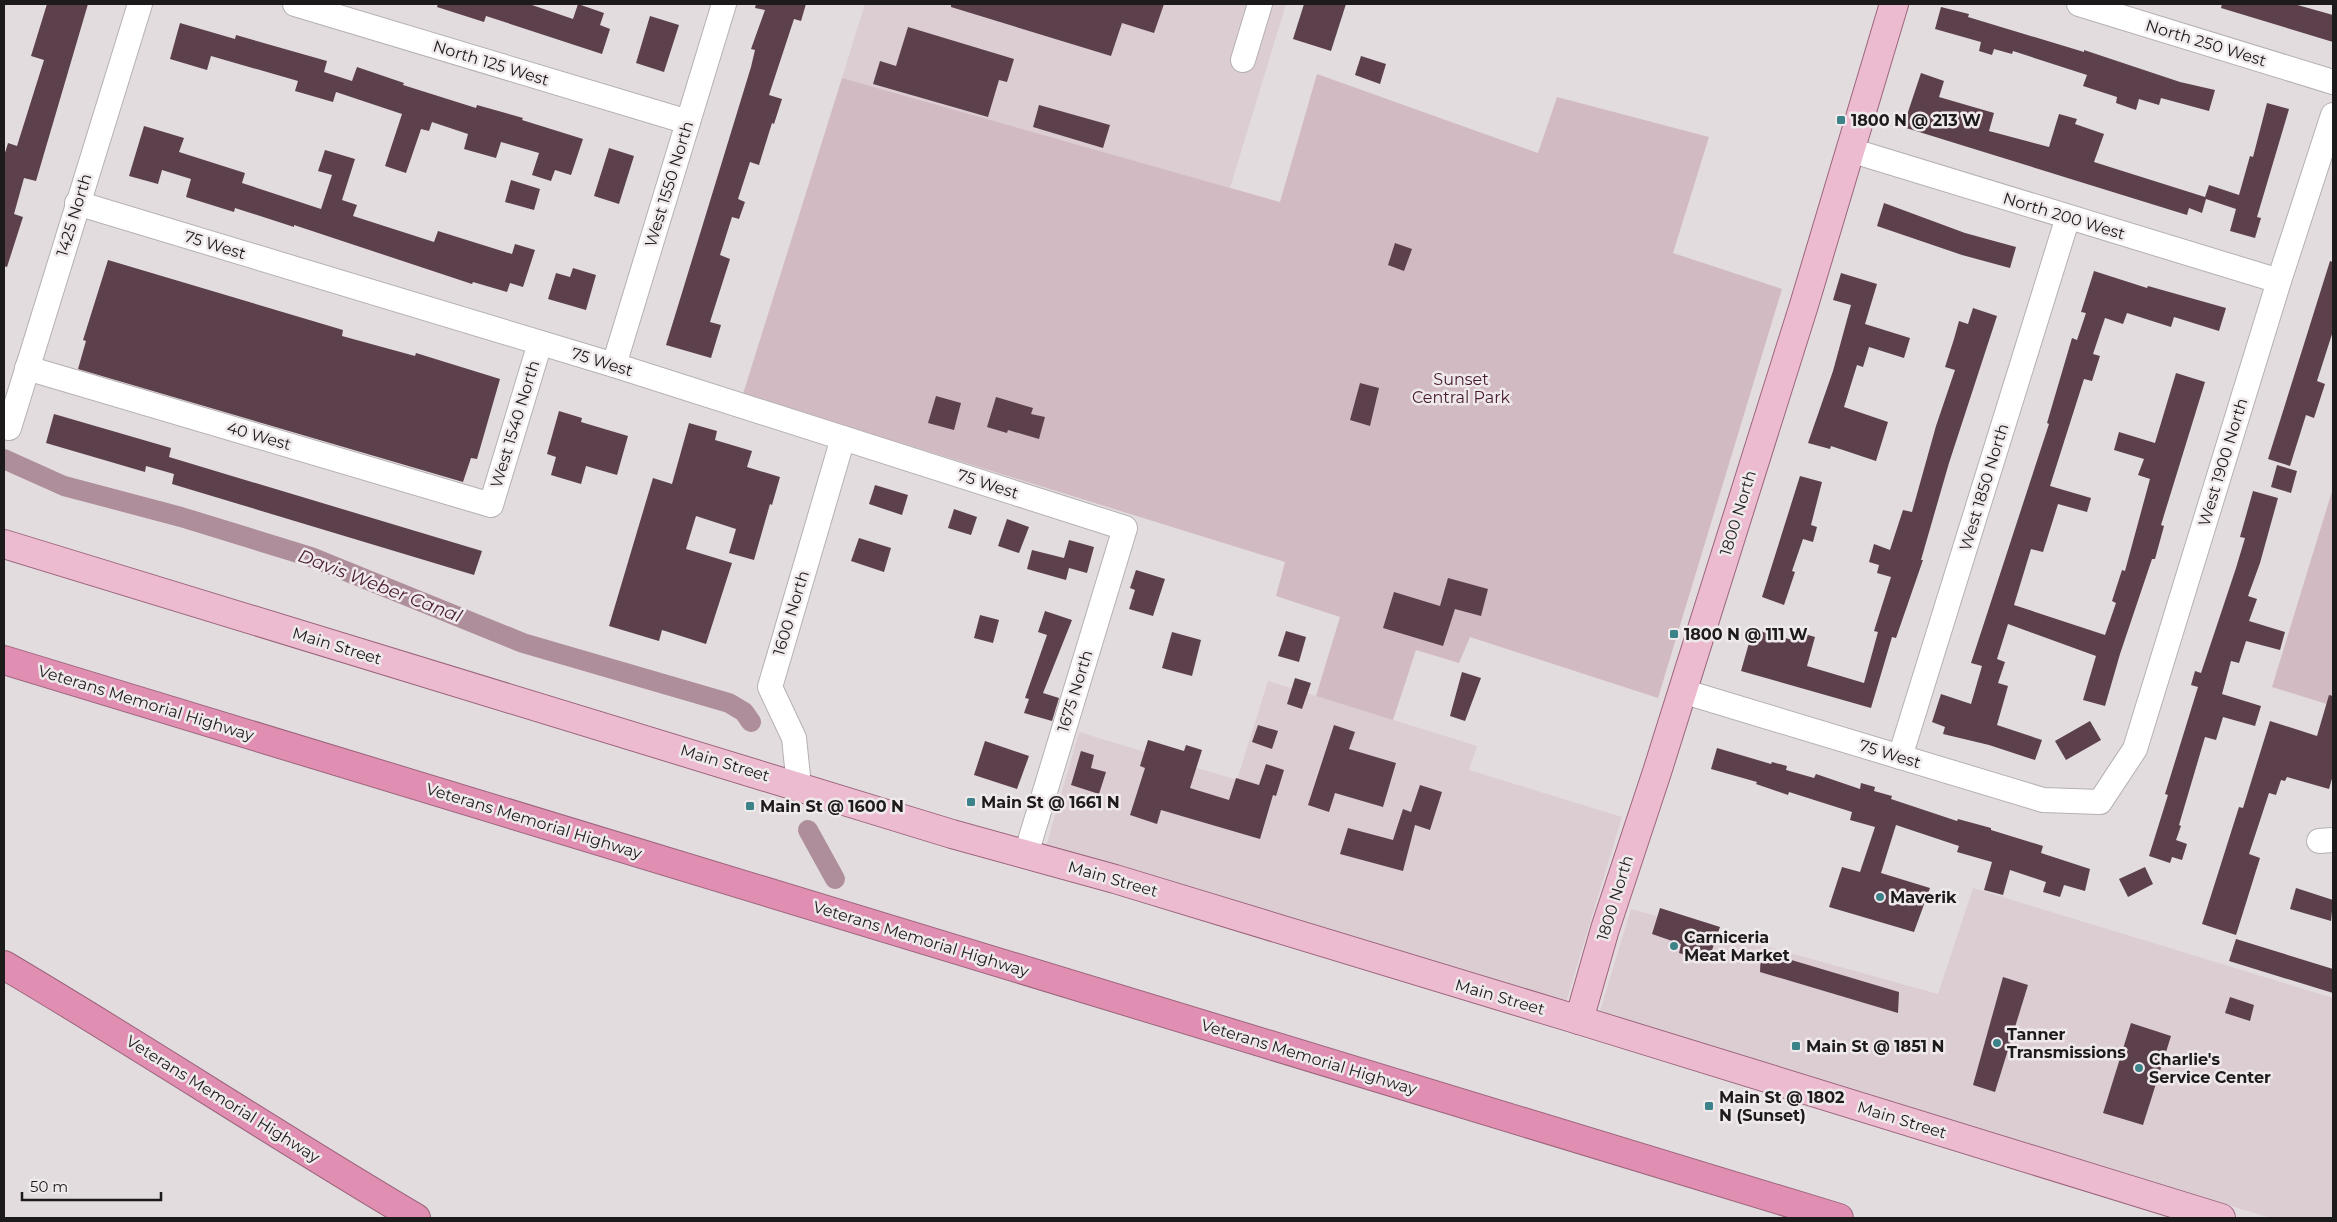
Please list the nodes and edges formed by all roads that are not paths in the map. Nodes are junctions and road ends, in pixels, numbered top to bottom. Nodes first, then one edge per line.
1 (140, 4) edge
2 (295, 4) edge
3 (724, 4) edge
4 (1260, 4) edge
5 (1894, 4) edge
6 (2080, 4) edge
7 (1243, 60) dead end
8 (2333, 82) edge
9 (2333, 115) edge
10 (688, 122) junction
11 (1850, 150) junction
12 (78, 203) junction
13 (2068, 217) junction
14 (2279, 282) junction
15 (540, 343) junction
16 (614, 364) junction
17 (27, 368) junction
18 (9, 428) dead end
19 (843, 438) junction
20 (491, 505) joint
21 (1125, 528) joint
22 (4, 544) edge
23 (4, 660) edge
24 (1682, 691) junction
25 (1900, 757) junction
26 (800, 786) junction
27 (2100, 802) joint
28 (1026, 854) junction
29 (4, 965) edge
30 (1578, 1020) junction
31 (416, 1218) edge
32 (1839, 1218) edge
33 (2221, 1218) edge

1 - 12 street, 1425 North
2 - 10 street, North 125 West
3 - 10 street, West 1550 North
4 - 7 street
5 - 11 main road, 1800 North
6 - 8 street, North 250 West
9 - 14 street, West 1900 North
10 - 16 street, West 1550 North
11 - 13 street, North 200 West
11 - 24 main road, 1800 North
12 - 15 street, 75 West
12 - 17 street, 1425 North
13 - 14 street, North 200 West
13 - 25 street, West 1850 North
14 - 27 street, West 1900 North
15 - 16 street, 75 West
15 - 20 street, West 1540 North
16 - 19 street, 75 West
17 - 18 street, 1425 North
17 - 20 street, 40 West
19 - 21 street, 75 West
19 - 26 street, 1600 North
21 - 28 street, 1675 North
22 - 26 main road, Main Street
23 - 32 highway, Veterans Memorial Highway
24 - 25 street, 75 West
24 - 30 main road, 1800 North
25 - 27 street, 75 West
26 - 28 main road, Main Street
28 - 30 main road, Main Street
29 - 31 highway, Veterans Memorial Highway
30 - 33 main road, Main Street

